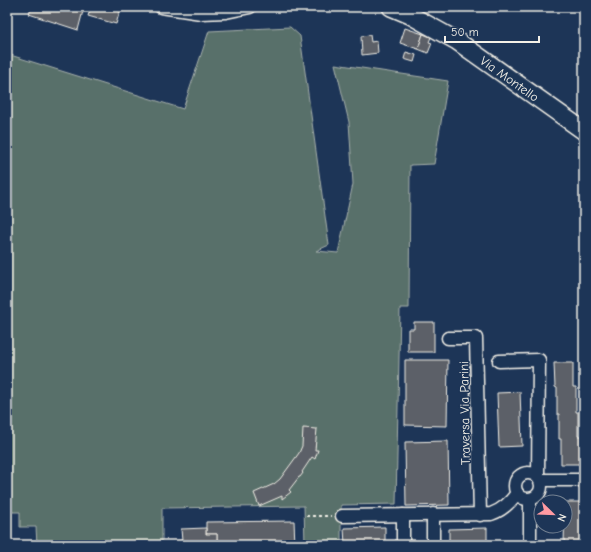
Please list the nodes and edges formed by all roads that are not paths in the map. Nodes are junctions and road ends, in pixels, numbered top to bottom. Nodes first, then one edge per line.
1 (161, 7) edge
2 (250, 7) edge
3 (391, 7) edge
4 (584, 130) edge
5 (448, 338) dead end
6 (499, 360) dead end
7 (539, 479) junction
8 (584, 480) edge
9 (517, 493) junction
10 (530, 499) junction
11 (433, 514) junction
12 (403, 515) junction
13 (480, 515) junction
14 (342, 516) road end
15 (403, 545) edge
16 (433, 545) edge
17 (530, 545) edge

1 - 2 street
3 - 4 main road, Via Montello
5 - 13 street, Traversa Via Parini
6 - 7 street
7 - 8 street
7 - 9 street
7 - 10 street
9 - 10 street
9 - 13 street
10 - 17 street
11 - 12 street
11 - 13 street
11 - 16 street
12 - 14 street
12 - 15 street

